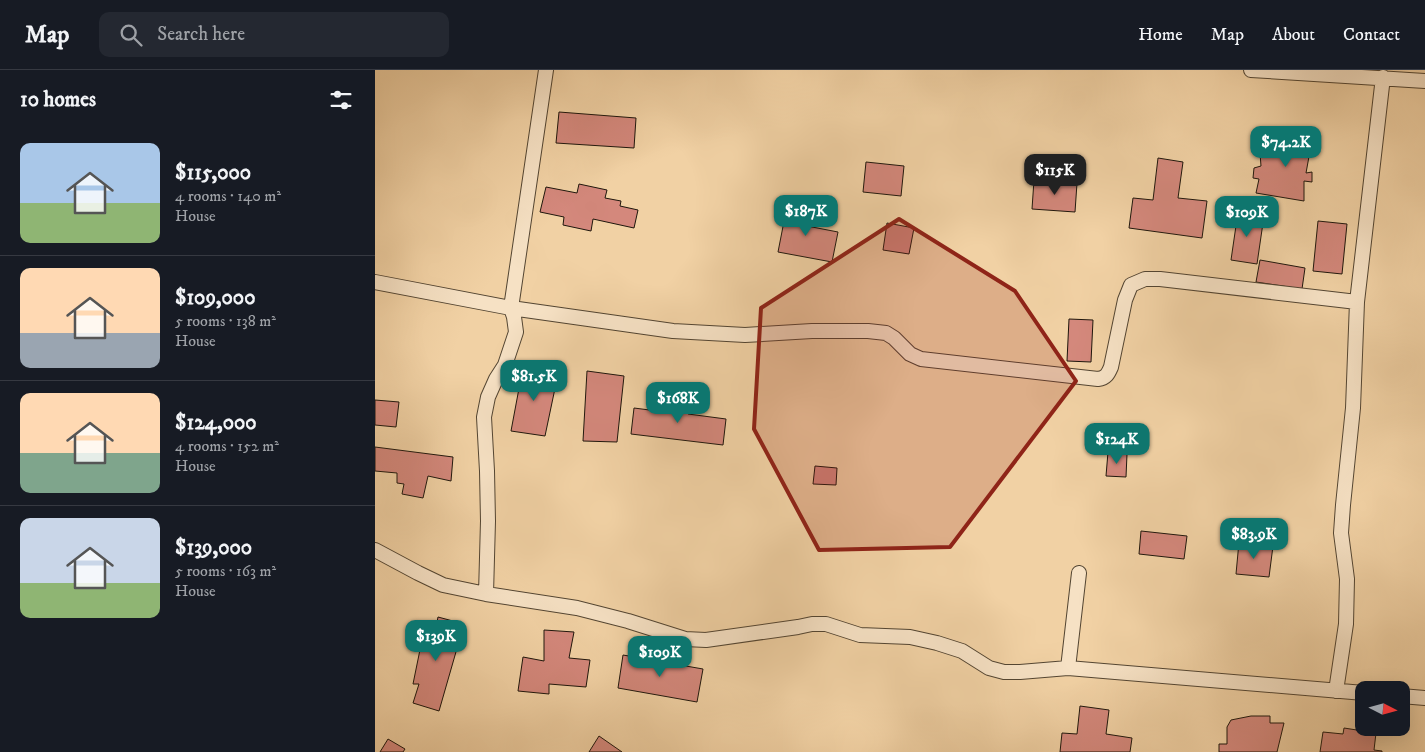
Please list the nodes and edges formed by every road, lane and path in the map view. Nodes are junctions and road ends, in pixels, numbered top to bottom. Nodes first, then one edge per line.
1 (546, 70) edge
2 (1251, 70) edge
3 (1383, 77) junction
4 (1425, 81) edge
5 (375, 282) edge
6 (1357, 302) junction
7 (511, 308) junction
8 (375, 550) edge
9 (1079, 573) dead end
10 (486, 594) junction
11 (1068, 668) junction
12 (1336, 691) junction
13 (1355, 693) edge

1 - 7 street
2 - 3 street
3 - 4 street
3 - 6 street
5 - 7 street
6 - 7 street
6 - 12 street
7 - 10 street
8 - 10 street
9 - 11 street
10 - 11 street
11 - 12 street
12 - 13 street

